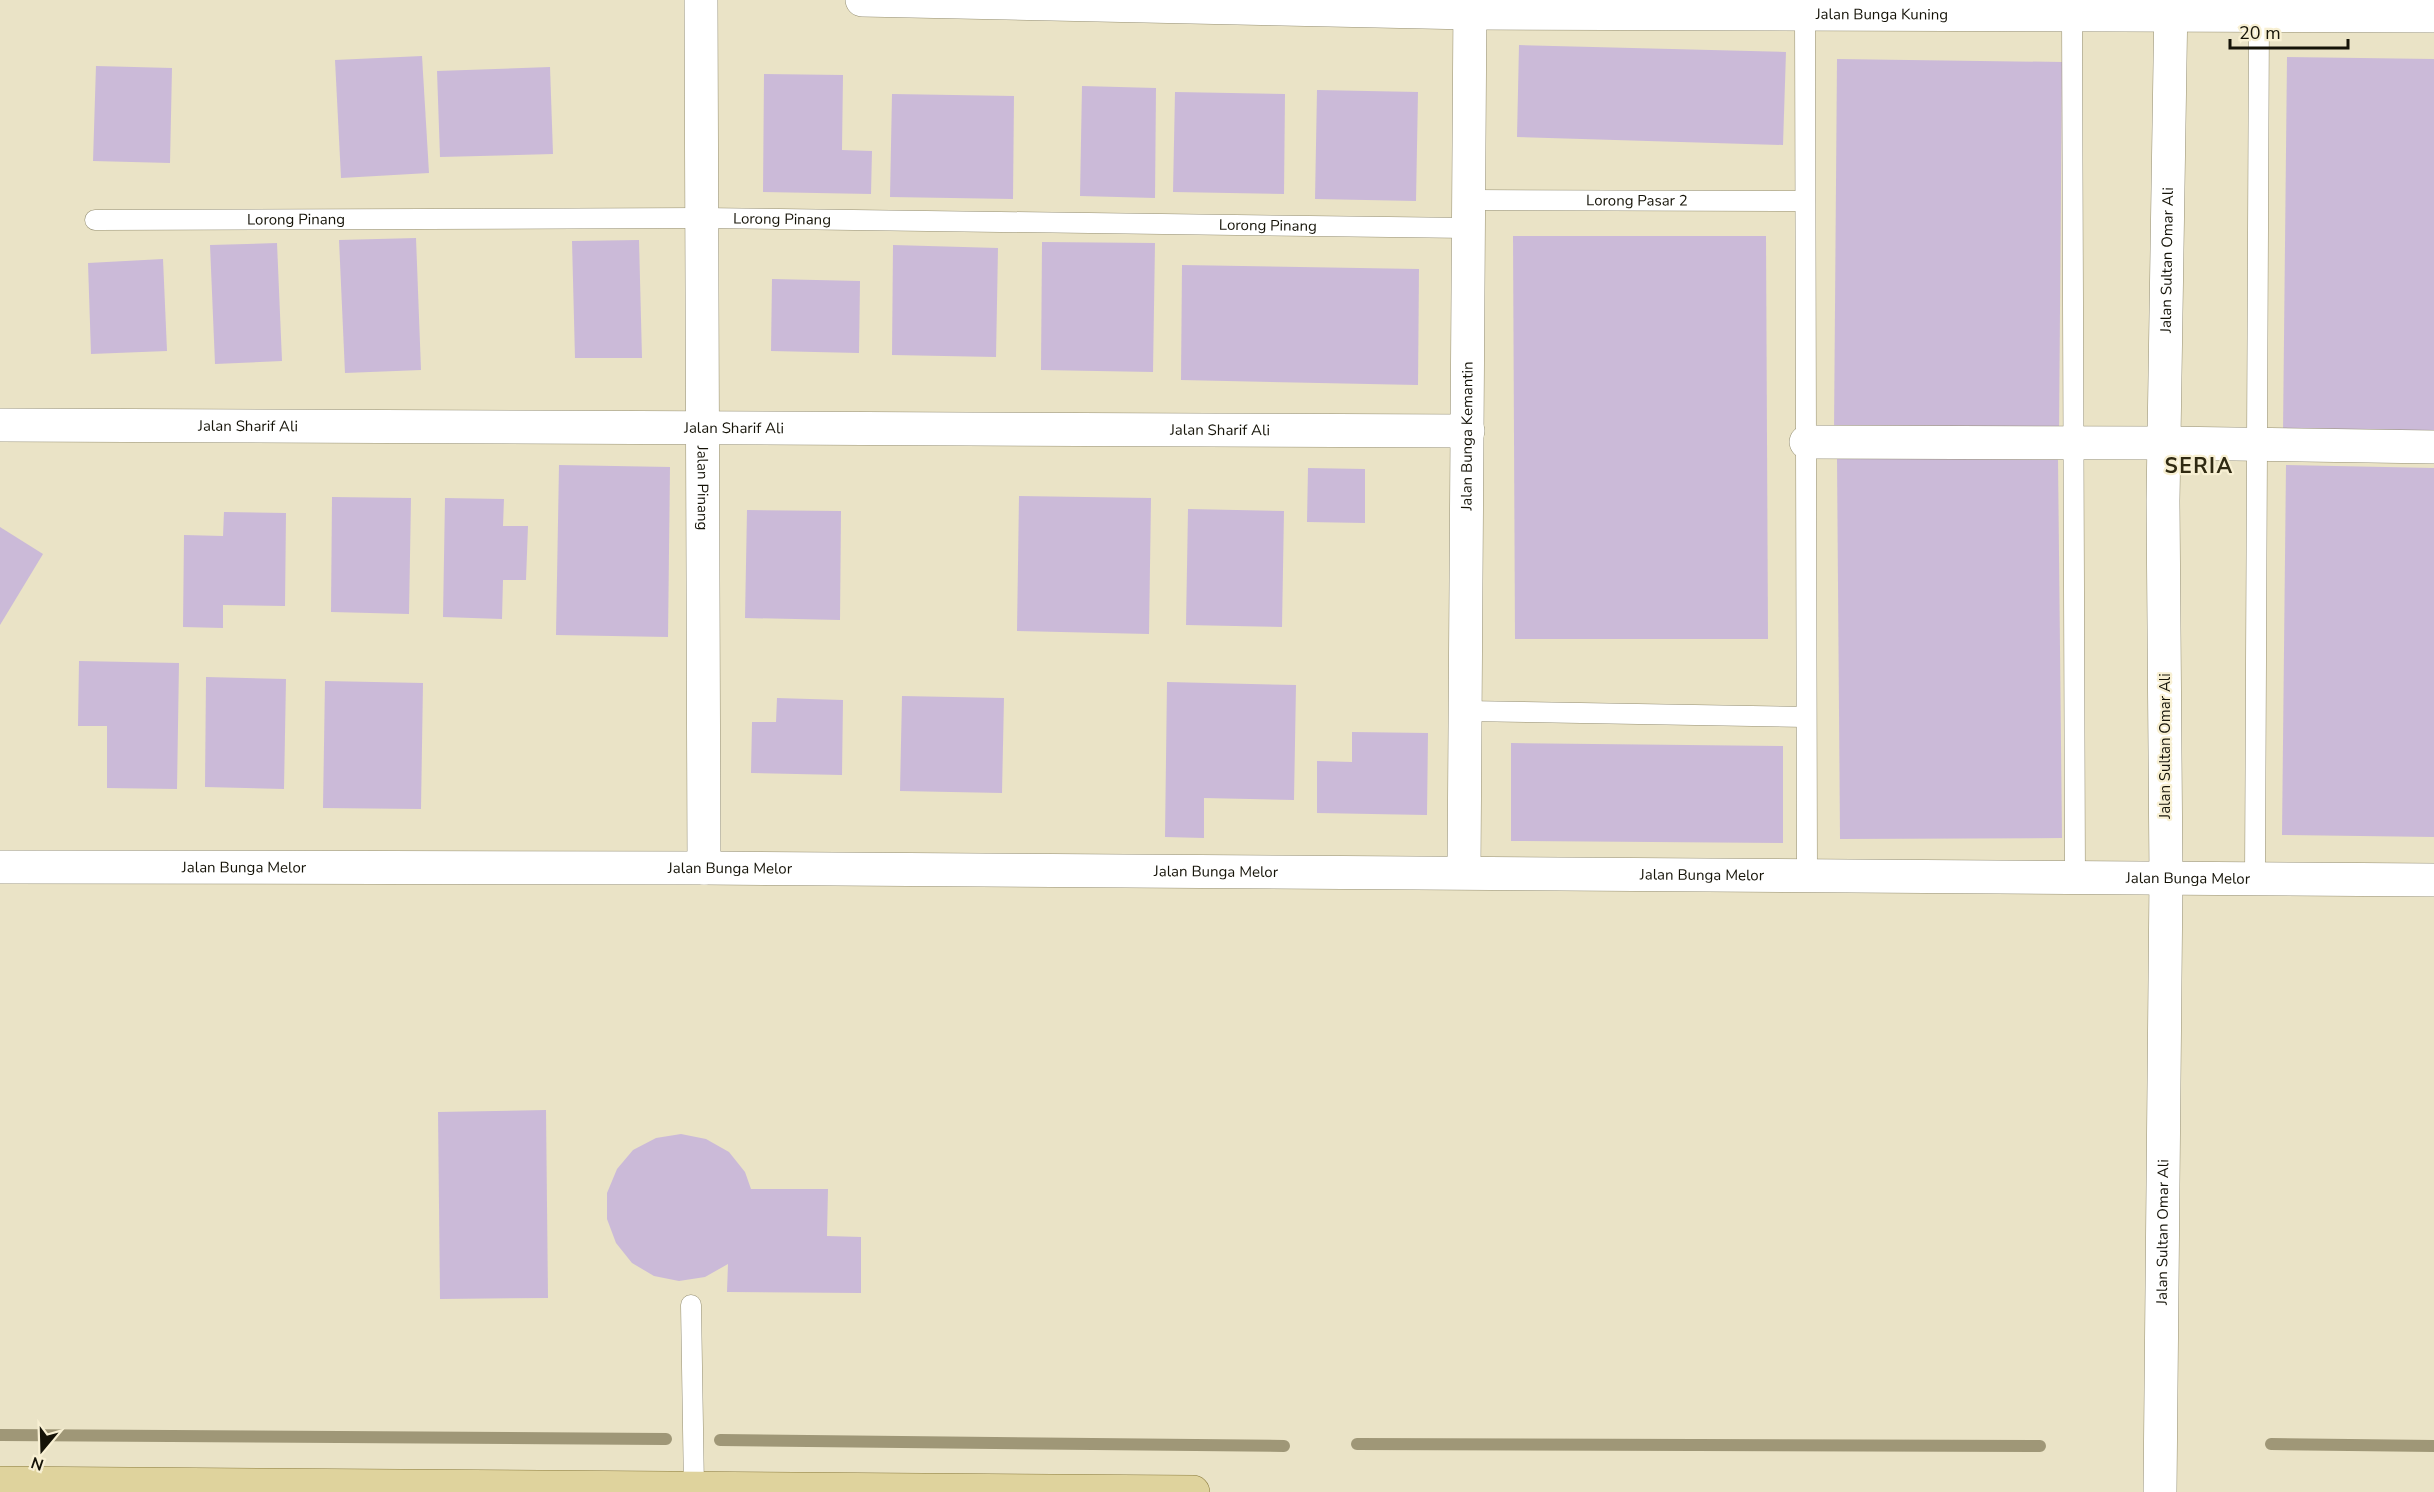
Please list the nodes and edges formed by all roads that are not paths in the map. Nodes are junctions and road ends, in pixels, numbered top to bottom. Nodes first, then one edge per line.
1 (701, 0) edge
2 (862, 0) edge
3 (1470, 6) edge
4 (2171, 8) edge
5 (1805, 14) junction
6 (2072, 15) junction
7 (2259, 15) junction
8 (2434, 16) edge
9 (1805, 201) junction
10 (1468, 214) junction
11 (702, 218) junction
12 (95, 220) dead end
13 (0, 425) edge
14 (703, 427) junction
15 (1468, 431) junction
16 (1806, 442) junction
17 (2164, 442) junction
18 (2073, 443) junction
19 (2257, 443) junction
20 (2434, 447) edge
21 (1466, 711) junction
22 (1806, 717) junction
23 (0, 867) edge
24 (704, 868) junction
25 (1464, 872) junction
26 (1807, 874) junction
27 (2075, 877) junction
28 (2166, 878) junction
29 (2255, 878) junction
30 (2434, 880) edge
31 (691, 1305) dead end
32 (0, 1483) edge
33 (694, 1489) junction
34 (1193, 1492) edge
35 (2160, 1492) edge

1 - 11 street, Jalan Pinang
2 - 3 street, Jalan Bunga Kuning
3 - 5 street, Jalan Bunga Kuning
3 - 10 street, Jalan Bunga Kemantin
4 - 6 street, Jalan Bunga Kuning
4 - 7 street, Jalan Bunga Kuning
4 - 17 street, Jalan Sultan Omar Ali
5 - 6 street, Jalan Bunga Kuning
5 - 9 lane
6 - 18 lane
7 - 8 street, Jalan Bunga Kuning
7 - 19 lane
9 - 10 lane, Lorong Pasar 2
9 - 16 lane
10 - 11 lane, Lorong Pinang
10 - 15 street, Jalan Bunga Kemantin
11 - 12 lane, Lorong Pinang
11 - 14 street, Jalan Pinang
13 - 14 street, Jalan Sharif Ali
14 - 15 street, Jalan Sharif Ali
14 - 24 street, Jalan Pinang
15 - 21 street, Jalan Bunga Kemantin
16 - 18 street
16 - 22 lane
17 - 18 street
17 - 19 street
17 - 28 street, Jalan Sultan Omar Ali
18 - 27 lane
19 - 20 street
19 - 29 lane
21 - 22 lane
21 - 25 street, Jalan Bunga Kemantin
22 - 26 lane
23 - 24 street, Jalan Bunga Melor
24 - 25 street, Jalan Bunga Melor
25 - 26 street, Jalan Bunga Melor
26 - 27 street, Jalan Bunga Melor
27 - 28 street, Jalan Bunga Melor
28 - 29 street, Jalan Bunga Melor
28 - 35 street, Jalan Sultan Omar Ali
29 - 30 street, Jalan Bunga Melor
31 - 33 lane
32 - 33 main road
33 - 34 main road

